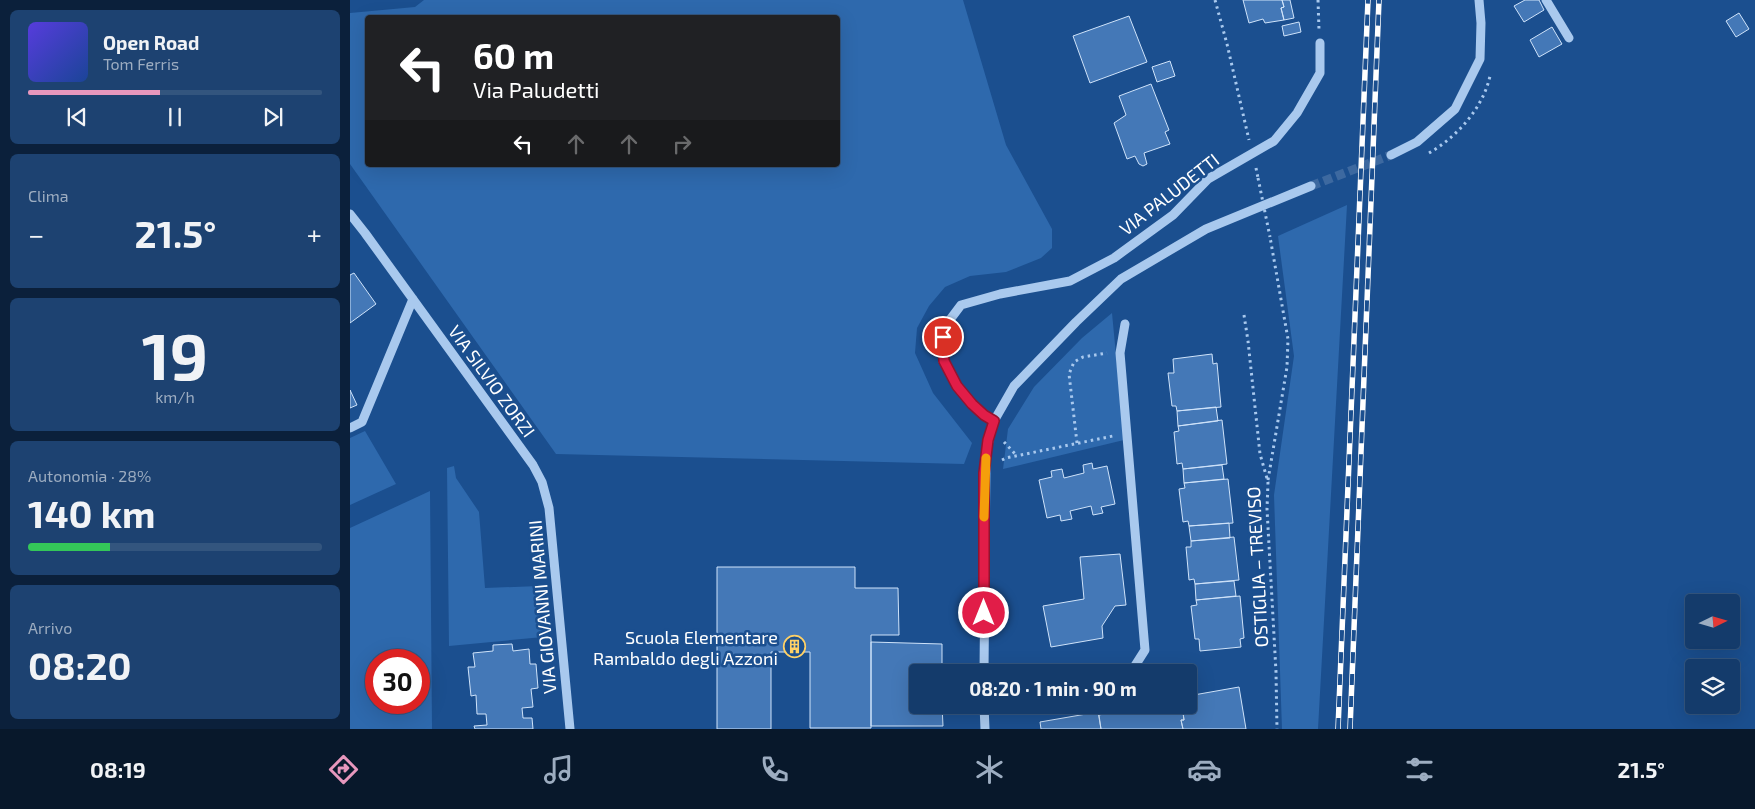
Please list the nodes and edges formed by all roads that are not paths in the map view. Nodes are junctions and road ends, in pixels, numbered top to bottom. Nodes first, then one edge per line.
1 (1479, 0) edge
2 (1546, 0) edge
3 (1569, 38) dead end
4 (1320, 43) road end
5 (1391, 155) tunnel mouth
6 (1311, 186) tunnel mouth
7 (350, 214) edge
8 (413, 299) junction
9 (1126, 324) dead end
10 (994, 421) junction
11 (350, 428) edge
12 (542, 482) joint
13 (984, 664) edge
14 (1136, 664) edge
15 (985, 714) edge
16 (570, 729) edge
17 (986, 729) edge

1 - 5 street
2 - 3 street
4 - 10 street, VIA PALUDETTI
6 - 10 street
7 - 8 street, VIA SILVIO ZORZI
8 - 11 street
8 - 12 street, VIA SILVIO ZORZI
9 - 14 street
10 - 13 street
12 - 16 street, VIA GIOVANNI MARINI
15 - 17 street

